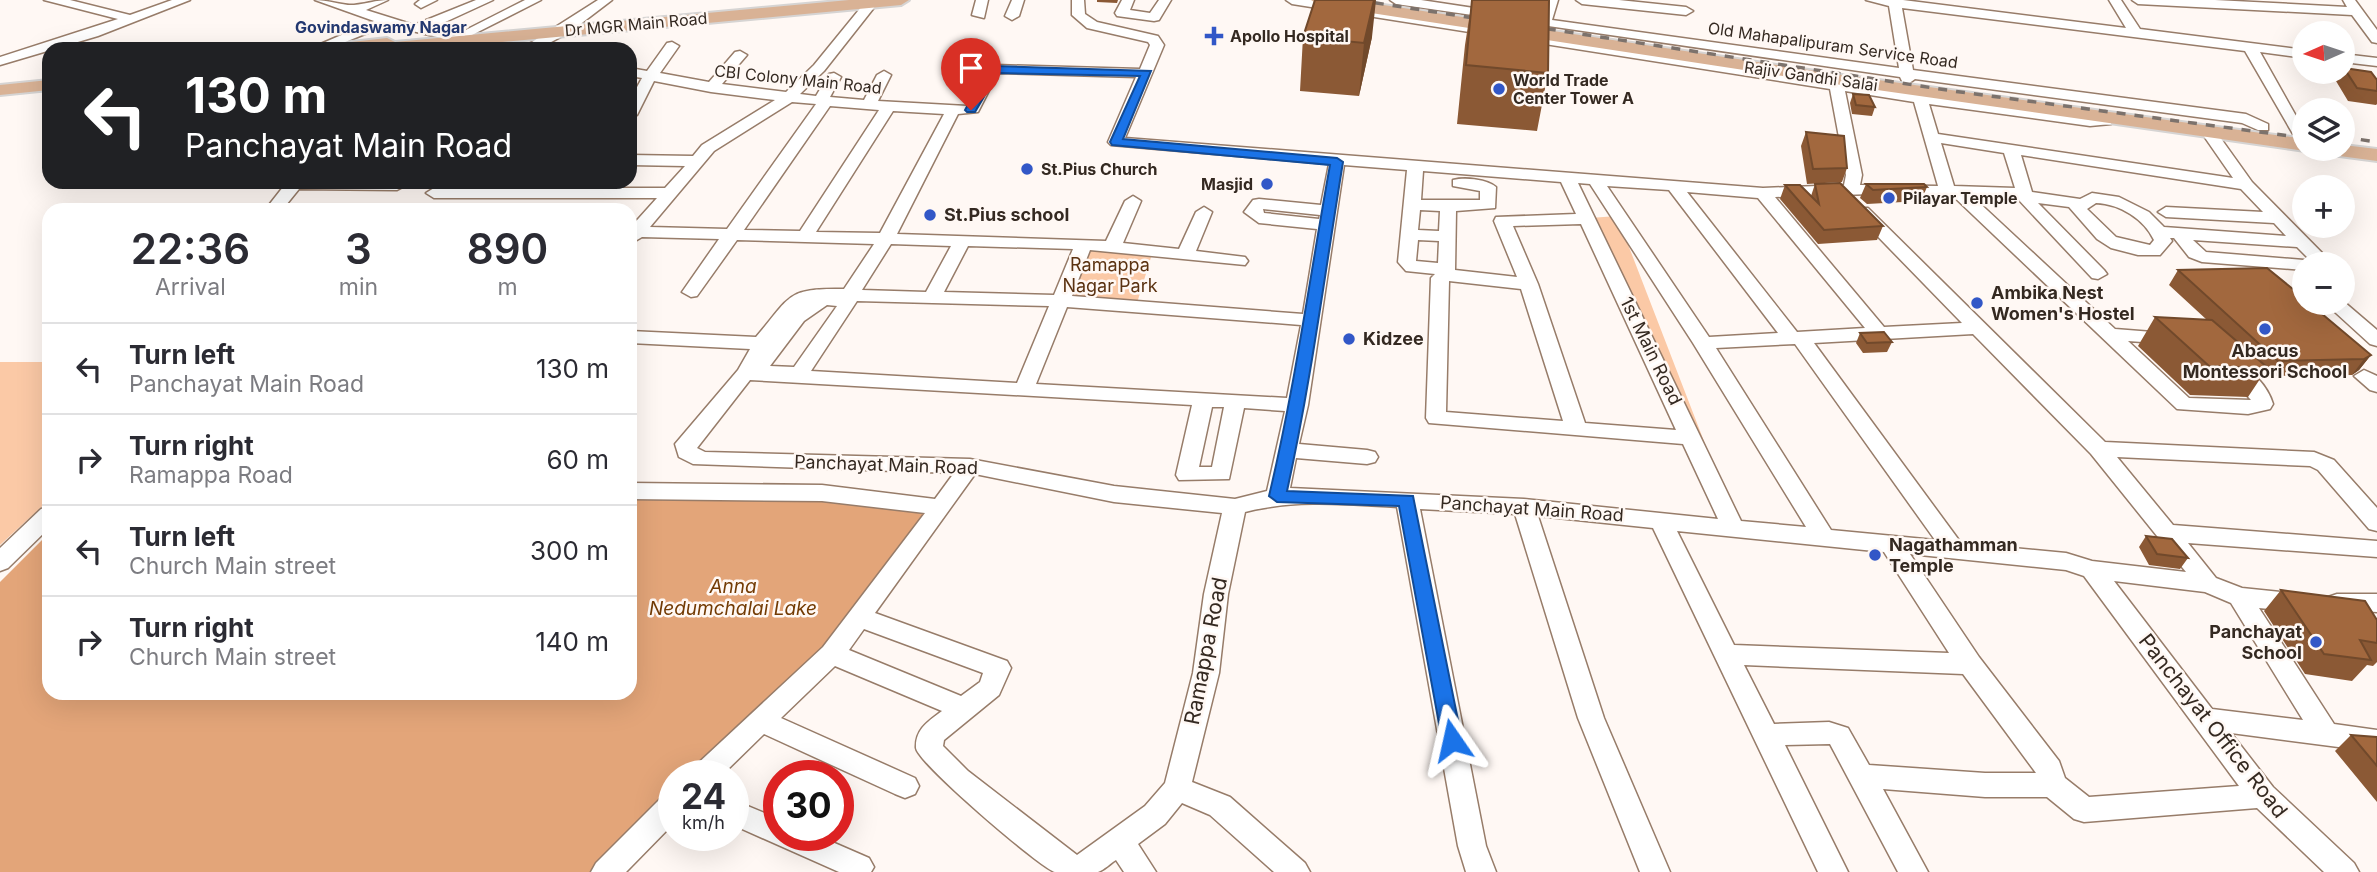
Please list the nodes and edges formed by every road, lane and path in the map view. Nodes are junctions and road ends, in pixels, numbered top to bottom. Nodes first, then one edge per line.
1 (50, 0) edge
2 (184, 0) edge
3 (321, 0) edge
4 (382, 0) edge
5 (487, 0) edge
6 (535, 0) edge
7 (606, 0) edge
8 (901, 0) edge
9 (982, 0) edge
10 (1018, 0) edge
11 (1078, 0) edge
12 (1128, 0) edge
13 (1164, 0) edge
14 (1364, 0) edge
15 (1396, 0) edge
16 (1552, 0) edge
17 (1582, 0) edge
18 (1872, 0) edge
19 (2006, 0) edge
20 (2115, 0) edge
21 (2138, 0) edge
22 (869, 1) edge
23 (1306, 1) edge
24 (1895, 1) edge
25 (1618, 2) edge
26 (1482, 6) edge
27 (2352, 6) edge
28 (355, 10) junction
29 (979, 15) dead end
30 (1012, 16) dead end
31 (2012, 18) junction
32 (131, 20) junction
33 (386, 21) junction
34 (1686, 21) edge
35 (566, 27) junction
36 (415, 30) junction
37 (1553, 30) junction
38 (2136, 33) junction
39 (1615, 35) junction
40 (456, 37) junction
41 (2377, 39) edge
42 (61, 42) edge
43 (334, 42) edge
44 (405, 42) edge
45 (421, 42) edge
46 (478, 42) edge
47 (540, 42) edge
48 (671, 46) dead end
49 (2250, 47) junction
50 (42, 48) edge
51 (2292, 52) edge
52 (740, 55) dead end
53 (2356, 60) edge
54 (0, 61) edge
55 (2377, 62) edge
56 (637, 73) edge
57 (1147, 73) junction
58 (884, 75) dead end
59 (651, 76) junction
60 (834, 77) dead end
61 (1908, 77) junction
62 (42, 82) edge
63 (1835, 82) junction
64 (42, 83) edge
65 (0, 85) edge
66 (711, 88) junction
67 (0, 90) edge
68 (1920, 97) junction
69 (788, 98) junction
70 (823, 101) junction
71 (637, 102) edge
72 (869, 104) junction
73 (889, 106) junction
74 (958, 110) junction
75 (2105, 115) junction
76 (2292, 119) edge
77 (2207, 129) junction
78 (2292, 134) edge
79 (2292, 135) edge
80 (1930, 137) junction
81 (2355, 138) edge
82 (2377, 141) edge
83 (2011, 150) junction
84 (2355, 152) edge
85 (2377, 155) edge
86 (637, 160) edge
87 (695, 160) junction
88 (2087, 161) junction
89 (1337, 162) junction
90 (1414, 173) junction
91 (1566, 177) junction
92 (1595, 180) junction
93 (2246, 185) junction
94 (1674, 186) junction
95 (290, 189) edge
96 (473, 189) edge
97 (490, 189) edge
98 (563, 189) edge
99 (1951, 190) junction
100 (1846, 191) junction
101 (2105, 191) dead end
102 (669, 192) junction
103 (434, 193) dead end
104 (1763, 194) junction
105 (2023, 194) junction
106 (1133, 201) dead end
107 (279, 203) edge
108 (477, 203) edge
109 (1412, 204) junction
110 (2081, 204) junction
111 (1448, 207) junction
112 (1204, 212) dead end
113 (2166, 212) dead end
114 (2277, 218) junction
115 (1588, 219) junction
116 (637, 228) edge
117 (637, 231) edge
118 (2158, 232) junction
119 (2179, 233) junction
120 (1409, 234) junction
121 (729, 235) junction
122 (805, 236) junction
123 (1449, 237) junction
124 (885, 240) junction
125 (963, 240) junction
126 (2301, 242) junction
127 (1084, 244) junction
128 (1112, 247) junction
129 (2311, 252) edge
130 (1185, 255) junction
131 (1239, 261) dead end
132 (2292, 270) edge
133 (2258, 272) edge
134 (2292, 272) edge
135 (2098, 274) dead end
136 (1529, 284) junction
137 (691, 292) dead end
138 (851, 293) junction
139 (933, 296) junction
140 (1060, 301) junction
141 (2348, 315) edge
142 (1310, 320) junction
143 (1977, 328) junction
144 (1879, 333) junction
145 (2116, 334) junction
146 (1796, 337) junction
147 (637, 338) edge
148 (2188, 339) edge
149 (2377, 340) edge
150 (769, 341) junction
151 (1703, 343) junction
152 (2219, 356) edge
153 (745, 374) junction
154 (1024, 390) junction
155 (1203, 400) junction
156 (1235, 402) junction
157 (1298, 405) junction
158 (1576, 428) junction
159 (1693, 438) junction
160 (2099, 449) junction
161 (1288, 450) junction
162 (1367, 457) dead end
163 (970, 466) junction
164 (637, 491) edge
165 (1277, 496) junction
166 (1407, 500) junction
167 (942, 507) junction
168 (1235, 507) junction
169 (1524, 507) junction
170 (1660, 519) junction
171 (42, 522) edge
172 (2377, 523) edge
173 (1733, 527) junction
174 (2167, 533) junction
175 (1823, 536) junction
176 (1890, 543) junction
177 (2377, 549) edge
178 (1954, 550) junction
179 (0, 562) edge
180 (2092, 570) junction
181 (2208, 584) junction
182 (2239, 597) junction
183 (2377, 603) edge
184 (861, 618) junction
185 (832, 654) junction
186 (1725, 654) junction
187 (1970, 664) junction
188 (965, 709) junction
189 (2205, 719) junction
190 (761, 721) junction
191 (2326, 734) junction
192 (1766, 735) junction
193 (2377, 741) edge
194 (720, 760) edge
195 (1860, 776) junction
196 (2053, 785) junction
197 (905, 786) dead end
198 (1177, 788) junction
199 (2263, 796) junction
200 (658, 820) edge
201 (1118, 839) junction
202 (822, 851) edge
203 (859, 867) dead end
204 (606, 872) edge
205 (1076, 872) edge
206 (1140, 872) edge
207 (1295, 872) edge
208 (1481, 872) edge
209 (1655, 872) edge
210 (1833, 872) edge
211 (1913, 872) edge
212 (2344, 872) edge

1 - 32 street
2 - 32 street
3 - 28 street
4 - 28 street
5 - 36 street
6 - 40 street
7 - 35 street
8 - 22 main road, Dr MGR Main Road
9 - 29 street
10 - 30 street
11 - 57 street
12 - 13 street
14 - 37 main road, Rajiv Gandhi Salai
15 - 26 street
16 - 37 street
17 - 25 street
18 - 24 street
19 - 31 street
20 - 38 street
21 - 27 street
22 - 35 main road, Dr MGR Main Road
22 - 69 street
23 - 37 main road, Rajiv Gandhi Salai
23 - 63 street
24 - 31 street
24 - 61 street
25 - 34 street
26 - 37 street
27 - 41 street
28 - 33 street
31 - 38 street
32 - 42 street
33 - 36 street
33 - 43 street
34 - 39 street, Old Mahapalipuram Service Road
34 - 61 street, Old Mahapalipuram Service Road
35 - 40 main road, Dr MGR Main Road
35 - 47 street
36 - 40 street
37 - 39 main road, Rajiv Gandhi Salai
37 - 63 main road, Rajiv Gandhi Salai
38 - 49 street
39 - 61 main road, Rajiv Gandhi Salai
40 - 44 main road, Dr MGR Main Road
40 - 45 main road, Dr MGR Main Road
40 - 46 street
48 - 59 street
49 - 51 street
49 - 76 street
50 - 54 street
52 - 66 street
53 - 55 street
56 - 59 street, CBI Colony Main Road
57 - 74 street
57 - 89 street
58 - 72 street
59 - 66 street, CBI Colony Main Road
59 - 71 street
60 - 70 street
61 - 78 main road, Rajiv Gandhi Salai
62 - 65 main road
63 - 68 street
63 - 75 main road, Rajiv Gandhi Salai
63 - 100 street
64 - 67 main road
66 - 69 street, CBI Colony Main Road
68 - 75 street
68 - 80 street
69 - 70 street, CBI Colony Main Road
69 - 87 street
70 - 72 street, CBI Colony Main Road
70 - 121 street
72 - 73 street, CBI Colony Main Road
73 - 74 street, CBI Colony Main Road
73 - 122 street
74 - 124 street
75 - 77 main road, Rajiv Gandhi Salai
77 - 79 main road, Rajiv Gandhi Salai
77 - 93 street
80 - 83 street
80 - 99 street
81 - 82 main road
83 - 88 street
83 - 105 street
84 - 85 main road
86 - 87 street
87 - 102 street
88 - 93 street
88 - 101 street
89 - 90 street
89 - 142 street
90 - 91 street
90 - 109 street
90 - 111 street
91 - 92 street
91 - 115 street, 1st Main Road
92 - 94 street
92 - 151 street
93 - 114 street
94 - 104 street
94 - 146 street
95 - 107 street
96 - 103 street
97 - 108 street
98 - 102 street
99 - 100 street
99 - 105 street
99 - 145 street
100 - 104 street
100 - 143 street
102 - 116 street
104 - 144 street
105 - 110 street
105 - 135 street
106 - 128 street
109 - 111 street
109 - 120 street
110 - 118 street
110 - 118 street
111 - 123 street
112 - 130 street
113 - 114 street
114 - 126 street
115 - 136 street
115 - 159 street, 1st Main Road
117 - 121 street
118 - 119 street
119 - 126 street
119 - 132 street
120 - 123 street
120 - 123 street
121 - 122 street
121 - 137 street
122 - 124 street
124 - 125 street
124 - 138 street
125 - 127 street
125 - 139 street
126 - 129 street
127 - 128 street
127 - 140 street
128 - 130 street
130 - 131 street
133 - 134 street
136 - 158 street
136 - 158 street
138 - 139 street
138 - 150 street
139 - 140 street
140 - 142 street
140 - 154 street
141 - 149 street
142 - 157 street
143 - 144 street
143 - 160 street
144 - 146 street
145 - 148 street
145 - 152 street
146 - 151 street
146 - 178 street
147 - 150 street
150 - 150 street
150 - 153 street, Panchayat Main Road
151 - 175 street
153 - 154 street
153 - 163 street, Panchayat Main Road
154 - 155 street
155 - 156 street
155 - 156 street
156 - 157 street
157 - 161 street
158 - 159 street
159 - 173 street, 1st Main Road
160 - 172 street
160 - 174 street
161 - 162 street
161 - 165 street
163 - 167 street
163 - 168 street, Panchayat Main Road
164 - 167 street
165 - 166 street, Panchayat Main Road
165 - 168 street, Panchayat Main Road
166 - 169 street, Panchayat Main Road
166 - 208 street
167 - 184 street
168 - 198 street, Ramappa Road
169 - 170 street, Panchayat Main Road
169 - 209 street
170 - 173 street, Panchayat Main Road
170 - 186 street
171 - 179 street
173 - 175 street, Panchayat Main Road
174 - 177 street
174 - 181 street
175 - 176 street, Panchayat Main Road
176 - 178 street, Panchayat Main Road
176 - 187 street
178 - 180 street, Panchayat Main Road
180 - 181 street, Panchayat Main Road
180 - 189 street, Panchayat Office Road
181 - 182 street
182 - 183 street
182 - 191 street
184 - 185 street
184 - 188 street
185 - 188 street
185 - 190 street
186 - 187 street
186 - 192 street
187 - 196 street
188 - 205 street
189 - 191 street
189 - 199 street, Panchayat Office Road
190 - 194 street
190 - 197 street
191 - 193 street
192 - 195 street
192 - 210 street
195 - 196 street
195 - 211 street
196 - 199 street
198 - 201 street, Ramappa Road
198 - 207 street
199 - 212 street, Panchayat Office Road
200 - 204 street
201 - 205 street, Ramappa Road
201 - 206 street
202 - 203 street

